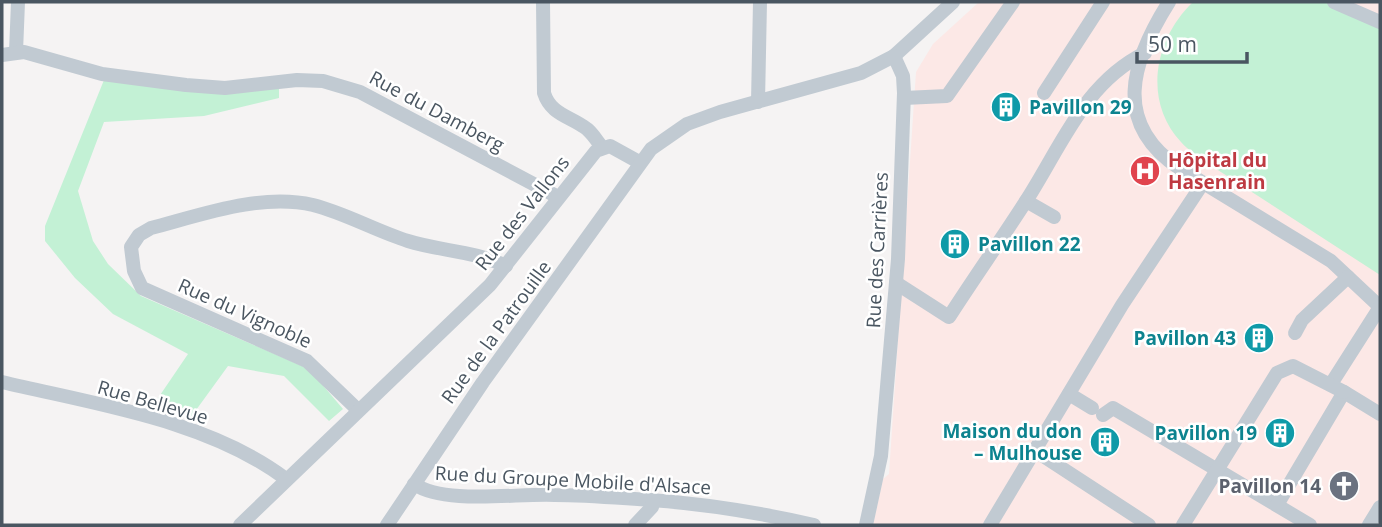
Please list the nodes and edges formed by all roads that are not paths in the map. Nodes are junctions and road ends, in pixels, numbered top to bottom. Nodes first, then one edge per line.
1 (18, 2) edge
2 (543, 2) edge
3 (760, 2) edge
4 (953, 2) edge
5 (1013, 2) edge
6 (1103, 2) edge
7 (1169, 2) edge
8 (1334, 2) edge
9 (1380, 22) edge
10 (9, 53) edge
11 (1145, 53) junction
12 (894, 56) junction
13 (1044, 93) dead end
14 (904, 98) junction
15 (758, 102) junction
16 (602, 147) junction
17 (639, 162) junction
18 (1203, 183) junction
19 (558, 197) junction
20 (1026, 201) junction
21 (1054, 217) dead end
22 (506, 266) junction
23 (1348, 277) junction
24 (896, 284) junction
25 (1380, 307) edge
26 (1295, 333) dead end
27 (2, 382) edge
28 (1331, 384) junction
29 (1344, 392) junction
30 (1069, 394) junction
31 (358, 410) junction
32 (1380, 414) edge
33 (1034, 450) junction
34 (1218, 471) junction
35 (286, 479) junction
36 (414, 484) junction
37 (653, 500) junction
38 (1277, 505) junction
39 (1380, 507) edge
40 (240, 525) edge
41 (387, 525) edge
42 (635, 525) edge
43 (814, 525) edge
44 (866, 525) edge
45 (990, 525) edge
46 (1149, 525) edge
47 (1183, 525) edge
48 (1310, 525) edge
49 (1369, 525) edge

1 - 10 street
2 - 16 street
3 - 15 street
4 - 12 street
5 - 14 street
6 - 13 street
7 - 11 street
8 - 9 street
10 - 19 street, Rue du Damberg
11 - 18 street
11 - 20 street
12 - 14 street, Rue des Carrières
12 - 15 street
14 - 24 street, Rue des Carrières
15 - 17 street
16 - 17 street
16 - 19 street, Rue des Vallons
17 - 36 street, Rue de la Patrouille
18 - 23 street
18 - 30 street
19 - 22 street, Rue des Vallons
20 - 21 street
20 - 24 street
22 - 31 street, Rue des Vallons
22 - 31 street, Rue du Vignoble
23 - 25 street
23 - 26 street
24 - 44 street, Rue des Carrières
25 - 28 street
27 - 35 street, Rue Bellevue
28 - 29 street
28 - 34 street
29 - 32 street
29 - 38 street
30 - 33 street
30 - 34 street
31 - 35 street, Rue des Vallons
33 - 45 street
33 - 46 street
34 - 38 street
34 - 47 street
35 - 40 street, Rue des Vallons
36 - 37 street, Rue du Groupe Mobile d'Alsace
36 - 41 street, Rue de la Patrouille
37 - 42 street
37 - 43 street, Rue du Groupe Mobile d'Alsace
38 - 48 street
39 - 49 street

